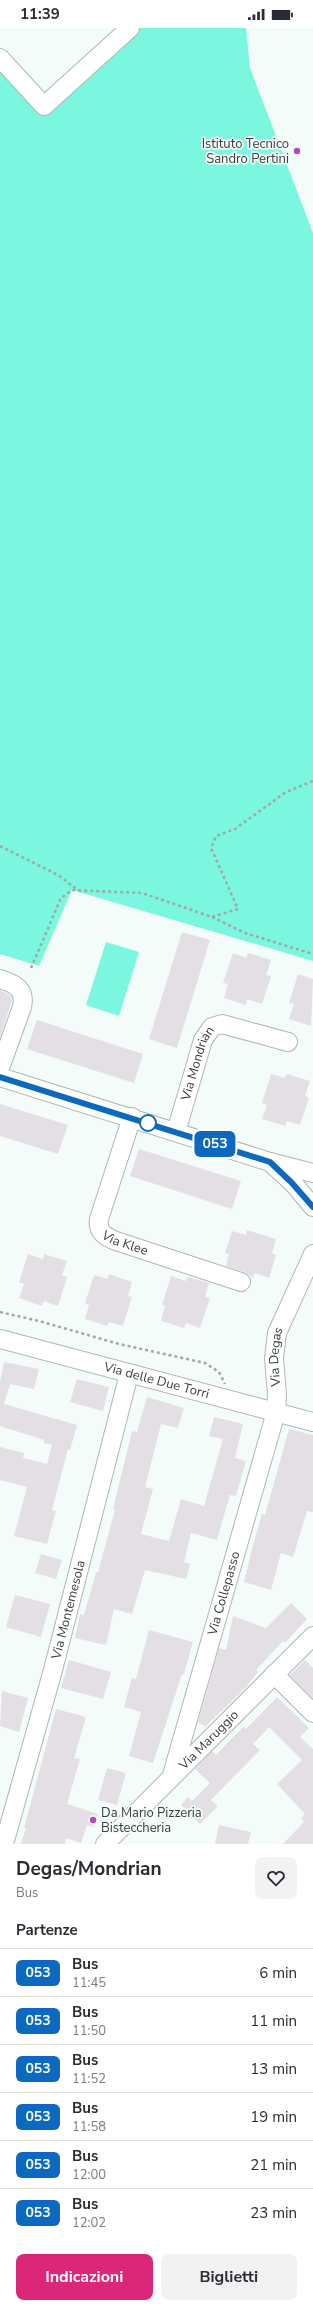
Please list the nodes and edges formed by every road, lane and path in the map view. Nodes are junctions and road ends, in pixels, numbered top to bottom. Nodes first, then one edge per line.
1 (130, 28) edge
2 (0, 58) edge
3 (313, 781) edge
4 (0, 846) edge
5 (79, 891) junction
6 (212, 917) junction
7 (313, 954) edge
8 (31, 968) dead end
9 (0, 979) edge
10 (288, 1042) dead end
11 (0, 1068) edge
12 (0, 1077) edge
13 (132, 1117) junction
14 (176, 1132) junction
15 (270, 1162) junction
16 (313, 1173) edge
17 (313, 1208) edge
18 (313, 1254) edge
19 (241, 1282) dead end
20 (313, 1282) edge
21 (290, 1305) junction
22 (0, 1312) edge
23 (0, 1339) edge
24 (129, 1374) junction
25 (230, 1400) junction
26 (276, 1412) junction
27 (313, 1422) edge
28 (313, 1636) edge
29 (274, 1674) junction
30 (313, 1713) edge
31 (172, 1775) junction
32 (112, 1843) edge
33 (4, 1844) edge

1 - 2 street
3 - 6 path
4 - 5 path
5 - 6 path
5 - 8 path
6 - 7 path
9 - 11 street
10 - 14 street, Via Mondrian
12 - 13 street
13 - 14 street
13 - 19 street, Via Klee
14 - 15 street
15 - 16 street
15 - 17 street
18 - 21 street
20 - 21 street
21 - 26 street, Via Degas
22 - 25 path
23 - 24 street, Via delle Due Torri
24 - 25 street, Via delle Due Torri
24 - 33 street, Via Montemesola
25 - 26 street, Via delle Due Torri
26 - 27 street, Via delle Due Torri
26 - 31 street, Via Collepasso
28 - 29 street, Via Maruggio
29 - 30 street
29 - 31 street, Via Maruggio
31 - 32 street, Via Maruggio

